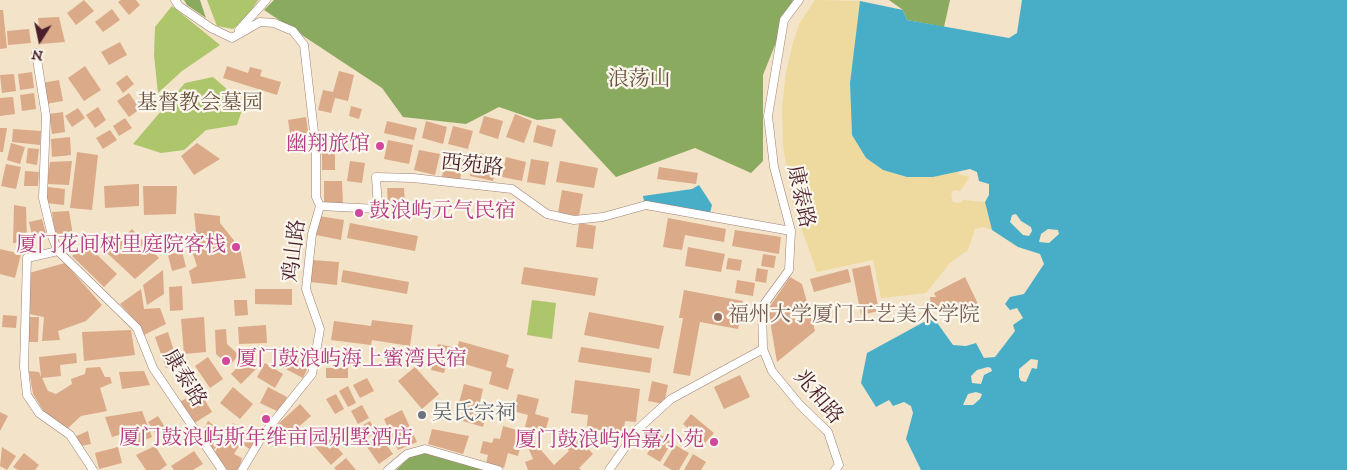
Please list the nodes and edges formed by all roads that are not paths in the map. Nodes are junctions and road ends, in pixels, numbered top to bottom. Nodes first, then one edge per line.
1 (175, 0) edge
2 (266, 0) edge
3 (799, 0) edge
4 (232, 38) junction
5 (36, 53) dead end
6 (320, 206) junction
7 (791, 232) junction
8 (58, 250) junction
9 (764, 349) junction
10 (93, 470) edge
11 (222, 470) edge
12 (242, 470) edge
13 (388, 470) edge
14 (498, 470) edge
15 (609, 470) edge
16 (835, 470) edge

1 - 4 street
2 - 4 street
3 - 7 street, 康泰路
4 - 6 street, 鸡山路
5 - 8 street
6 - 7 street, 西苑路
6 - 12 street, 鸡山路
7 - 9 street, 康泰路
8 - 10 street
8 - 11 street, 康泰路
9 - 15 street
9 - 16 street, 兆和路
13 - 14 street

